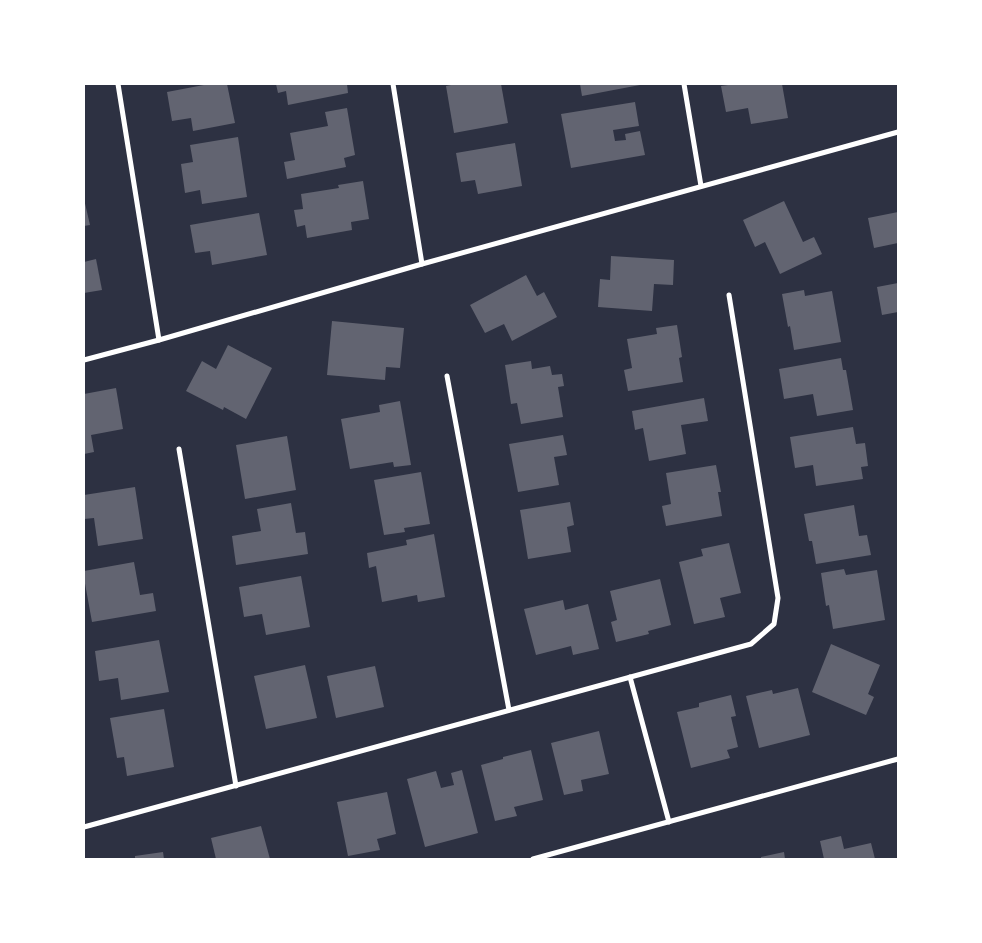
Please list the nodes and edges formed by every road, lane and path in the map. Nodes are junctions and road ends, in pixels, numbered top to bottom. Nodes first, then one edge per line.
1 (118, 84) edge
2 (393, 84) edge
3 (684, 84) edge
4 (898, 132) edge
5 (701, 186) junction
6 (422, 264) junction
7 (729, 295) dead end
8 (159, 340) junction
9 (84, 360) edge
10 (447, 376) dead end
11 (180, 449) dead end
12 (630, 677) junction
13 (509, 710) junction
14 (898, 759) edge
15 (236, 786) junction
16 (669, 822) junction
17 (84, 827) edge
18 (533, 859) edge

1 - 8 street
2 - 6 street
3 - 5 street
4 - 5 street
5 - 6 street
6 - 8 street
7 - 12 street
8 - 9 street
10 - 13 street
11 - 15 street
12 - 13 street
12 - 16 street
13 - 15 street
14 - 16 street
15 - 17 street
16 - 18 street

